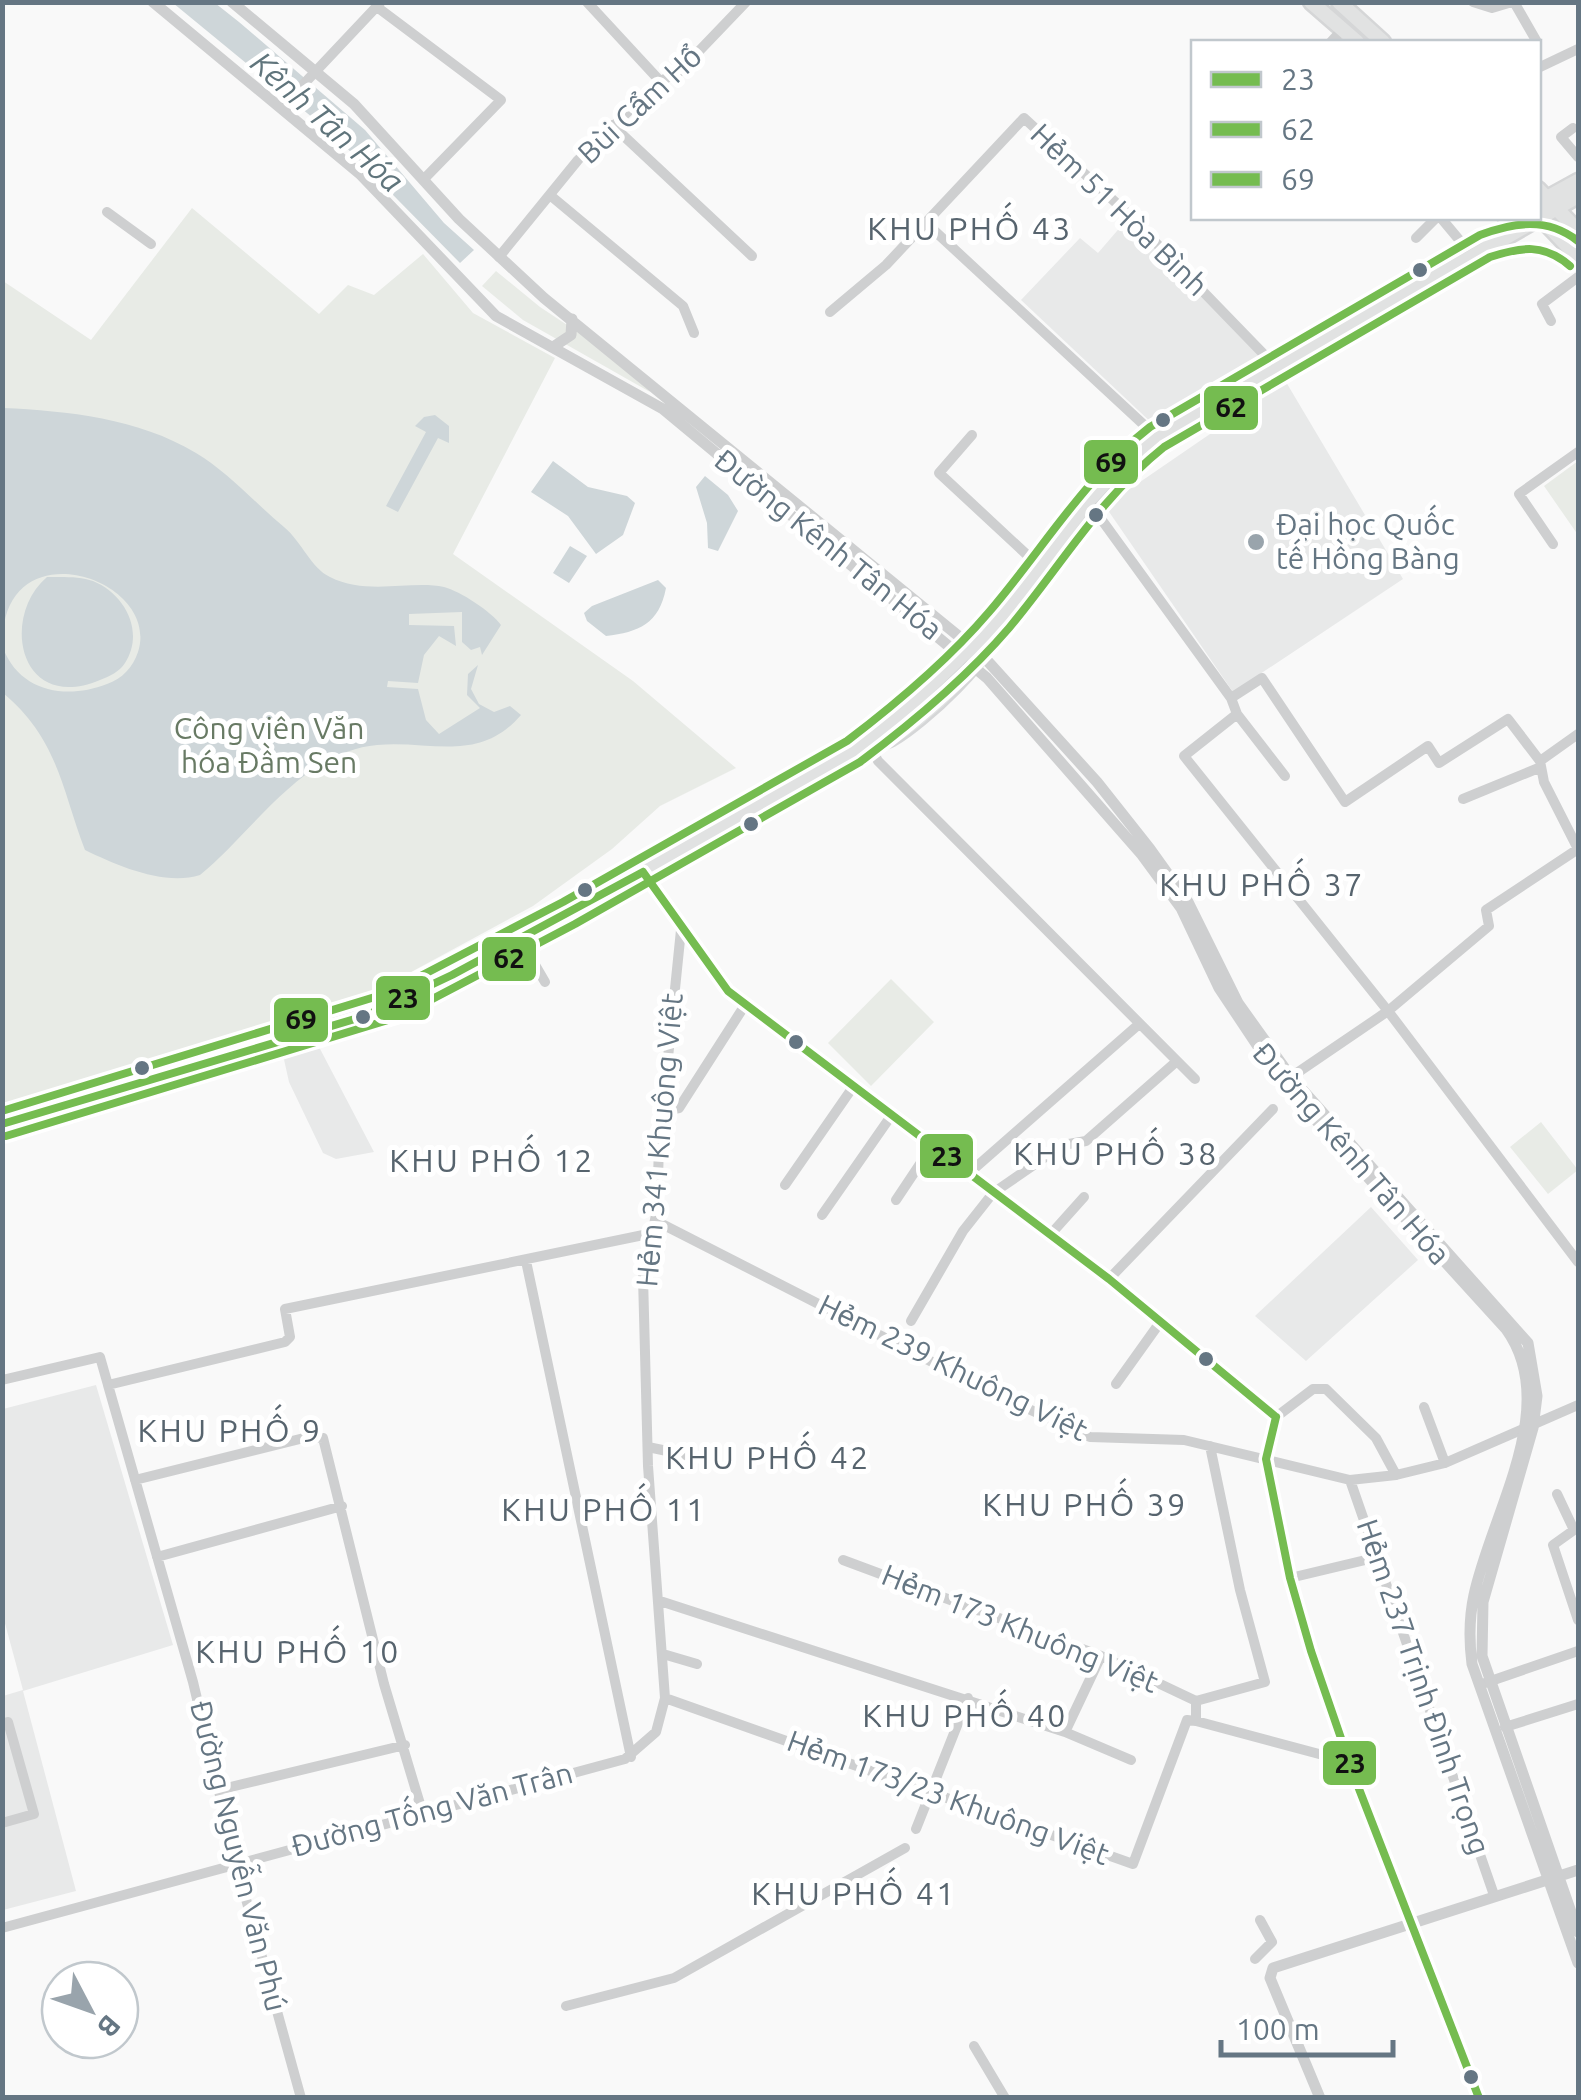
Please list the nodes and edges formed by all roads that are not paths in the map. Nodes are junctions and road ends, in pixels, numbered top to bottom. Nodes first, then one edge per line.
1 (154, 2) edge
2 (232, 2) edge
3 (588, 2) edge
4 (746, 2) edge
5 (1310, 2) edge
6 (1340, 2) edge
7 (1474, 2) edge
8 (1513, 2) edge
9 (379, 4) edge
10 (1342, 30) junction
11 (1333, 40) edge
12 (1354, 40) edge
13 (1380, 40) edge
14 (1536, 40) edge
15 (1578, 49) edge
16 (1543, 65) edge
17 (312, 73) junction
18 (660, 81) junction
19 (286, 103) junction
20 (612, 126) junction
21 (1573, 128) dead end
22 (1578, 157) edge
23 (424, 179) junction
24 (1575, 192) edge
25 (551, 196) junction
26 (1543, 202) edge
27 (107, 212) dead end
28 (1436, 220) edge
29 (1440, 220) edge
30 (926, 223) junction
31 (1512, 223) edge
32 (1578, 230) edge
33 (1416, 238) dead end
34 (1564, 241) junction
35 (150, 244) dead end
36 (1471, 254) junction
37 (498, 256) junction
38 (752, 256) dead end
39 (1578, 257) edge
40 (1578, 277) edge
41 (830, 312) dead end
42 (572, 319) junction
43 (1551, 320) dead end
44 (694, 332) dead end
45 (553, 348) junction
46 (1280, 370) junction
47 (972, 436) dead end
48 (1157, 437) junction
49 (1578, 452) edge
50 (1088, 500) junction
51 (1553, 544) dead end
52 (1039, 566) junction
53 (998, 621) junction
54 (967, 656) junction
55 (983, 656) junction
56 (1232, 698) junction
57 (1236, 714) junction
58 (1578, 734) edge
59 (868, 742) junction
60 (1540, 764) junction
61 (1285, 776) dead end
62 (1462, 798) dead end
63 (643, 872) junction
64 (681, 930) junction
65 (520, 939) junction
66 (545, 982) dead end
67 (745, 1006) junction
68 (1388, 1011) junction
69 (1138, 1026) junction
70 (1178, 1061) junction
71 (1195, 1079) dead end
72 (1293, 1084) junction
73 (853, 1087) junction
74 (1273, 1109) dead end
75 (664, 1110) junction
76 (891, 1116) junction
77 (2, 1124) edge
78 (932, 1146) junction
79 (968, 1174) junction
80 (784, 1185) dead end
81 (993, 1193) junction
82 (1084, 1197) dead end
83 (896, 1200) dead end
84 (822, 1215) dead end
85 (654, 1227) junction
86 (1050, 1235) junction
87 (526, 1261) junction
88 (1578, 1262) edge
89 (1109, 1280) junction
90 (911, 1321) dead end
91 (1162, 1321) junction
92 (2, 1380) edge
93 (1116, 1384) dead end
94 (108, 1385) junction
95 (1578, 1405) edge
96 (1424, 1407) dead end
97 (1276, 1416) junction
98 (1528, 1430) junction
99 (1210, 1446) junction
100 (648, 1447) junction
101 (691, 1456) dead end
102 (1266, 1459) junction
103 (1445, 1463) junction
104 (1396, 1476) junction
105 (135, 1480) junction
106 (1350, 1480) junction
107 (1557, 1494) dead end
108 (342, 1506) junction
109 (157, 1557) junction
110 (1378, 1557) junction
111 (843, 1560) dead end
112 (1290, 1578) junction
113 (660, 1601) junction
114 (1578, 1620) edge
115 (1578, 1651) edge
116 (663, 1654) junction
117 (1101, 1656) junction
118 (697, 1664) dead end
119 (1484, 1683) junction
120 (665, 1698) junction
121 (968, 1698) junction
122 (1196, 1701) junction
123 (1578, 1704) edge
124 (1196, 1721) junction
125 (2, 1724) edge
126 (1505, 1727) junction
127 (1065, 1732) junction
128 (405, 1744) junction
129 (631, 1757) junction
130 (1132, 1760) dead end
131 (1349, 1762) junction
132 (218, 1790) junction
133 (929, 1790) junction
134 (423, 1814) junction
135 (2, 1822) edge
136 (916, 1829) dead end
137 (905, 1848) dead end
138 (236, 1863) junction
139 (1578, 1870) edge
140 (1556, 1875) junction
141 (1494, 1895) junction
142 (1260, 1920) dead end
143 (1411, 1921) junction
144 (2, 1928) edge
145 (1578, 1932) edge
146 (1255, 1959) dead end
147 (1578, 1963) edge
148 (566, 2006) dead end
149 (974, 2046) dead end
150 (300, 2098) edge
151 (1004, 2098) edge
152 (1320, 2098) edge
153 (1479, 2098) edge

1 - 19 street, Đường Kênh Tân Hóa
2 - 17 street, Đường Kênh Tân Hóa
3 - 18 street
4 - 18 street, Bùi Cẩm Hổ
5 - 10 main road
6 - 13 main road
7 - 8 street
8 - 14 street
9 - 17 street
9 - 23 street
10 - 11 street
10 - 12 main road
15 - 16 street
17 - 19 street
17 - 23 street, Đường Kênh Tân Hóa
18 - 20 street, Bùi Cẩm Hổ
19 - 45 street, Đường Kênh Tân Hóa
20 - 25 street, Bùi Cẩm Hổ
20 - 38 street
21 - 22 street
23 - 37 street, Đường Kênh Tân Hóa
24 - 26 main road
24 - 26 main road
24 - 32 main road
25 - 37 street, Bùi Cẩm Hổ
25 - 44 street
26 - 32 main road
26 - 34 main road
27 - 35 street
28 - 33 street
29 - 36 street
30 - 41 street, Hẻm 51 Hòa Bình
30 - 46 street, Hẻm 51 Hòa Bình
30 - 48 street
31 - 34 main road
31 - 36 main road
34 - 39 main road
36 - 46 main road
37 - 42 street, Đường Kênh Tân Hóa
40 - 43 street
42 - 45 street
42 - 54 street, Đường Kênh Tân Hóa
45 - 54 street, Đường Kênh Tân Hóa
46 - 48 main road
47 - 52 street
48 - 50 main road
49 - 51 street
50 - 52 main road
50 - 56 street
52 - 53 main road
53 - 54 main road
53 - 55 main road
54 - 55 main road
54 - 59 main road
54 - 72 street, Đường Kênh Tân Hóa
55 - 72 street, Đường Kênh Tân Hóa
56 - 57 street
56 - 60 street
57 - 61 street
57 - 68 street
58 - 60 street
59 - 63 main road
59 - 69 street
60 - 62 street
60 - 68 street
63 - 64 street
63 - 65 main road
64 - 67 street
64 - 75 street, Hẻm 341 Khuông Việt
65 - 66 street
65 - 77 main road
67 - 73 street
67 - 75 street
68 - 72 street
68 - 88 street
69 - 70 street
69 - 79 street
70 - 71 street
70 - 81 street
72 - 98 street, Đường Kênh Tân Hóa
73 - 76 street
73 - 80 street
74 - 89 street
75 - 85 street, Hẻm 341 Khuông Việt
76 - 78 street
76 - 84 street
78 - 79 street
78 - 83 street
79 - 81 street
81 - 86 street
81 - 90 street
82 - 86 street
85 - 87 street
85 - 99 street, Hẻm 239 Khuông Việt
85 - 100 street, Hẻm 341 Khuông Việt
86 - 89 street
87 - 94 street
87 - 129 street
89 - 91 street
91 - 93 street
91 - 97 street
92 - 94 street
94 - 105 street, Đường Nguyễn Văn Phú
95 - 98 street, Hẻm 239 Khuông Việt
96 - 103 street
97 - 102 street
97 - 104 street
98 - 103 street, Hẻm 239 Khuông Việt
98 - 119 street, Đường Kênh Tân Hóa
99 - 102 street, Hẻm 239 Khuông Việt
99 - 122 street
100 - 101 street
100 - 113 street, Hẻm 341 Khuông Việt
102 - 106 street, Hẻm 239 Khuông Việt
102 - 112 street
103 - 104 street, Hẻm 239 Khuông Việt
104 - 106 street, Hẻm 239 Khuông Việt
105 - 108 street
105 - 109 street, Đường Nguyễn Văn Phú
106 - 110 street, Hẻm 237 Trịnh Đình Trọng
107 - 114 street
108 - 109 street
108 - 128 street
109 - 132 street, Đường Nguyễn Văn Phú
110 - 112 street
110 - 141 street, Hẻm 237 Trịnh Đình Trọng
111 - 117 street, Hẻm 173 Khuông Việt
112 - 131 street
113 - 116 street, Hẻm 341 Khuông Việt
113 - 121 street
115 - 119 street
116 - 118 street
116 - 120 street, Hẻm 341 Khuông Việt
117 - 122 street, Hẻm 173 Khuông Việt
117 - 127 street
119 - 126 street, Đường Kênh Tân Hóa
119 - 140 street, Đường Kênh Tân Hóa
120 - 129 street, Hẻm 341 Khuông Việt
120 - 133 street, Hẻm 173/23 Khuông Việt
121 - 127 street
121 - 133 street
122 - 124 street, Hẻm 173 Khuông Việt
123 - 126 street
124 - 131 street
124 - 133 street, Hẻm 173/23 Khuông Việt
125 - 135 street
126 - 140 street, Đường Kênh Tân Hóa
127 - 130 street
128 - 132 street
128 - 134 street
129 - 134 street, Đường Tống Văn Trân
131 - 143 street
132 - 138 street, Đường Nguyễn Văn Phú
133 - 136 street
134 - 138 street, Đường Tống Văn Trân
137 - 148 street
138 - 144 street, Đường Tống Văn Trân
138 - 150 street, Đường Nguyễn Văn Phú
139 - 140 street
140 - 141 street
140 - 145 street, Đường Kênh Tân Hóa
140 - 147 street, Đường Kênh Tân Hóa
141 - 143 street
142 - 146 street
143 - 152 street
143 - 153 street
149 - 151 street

